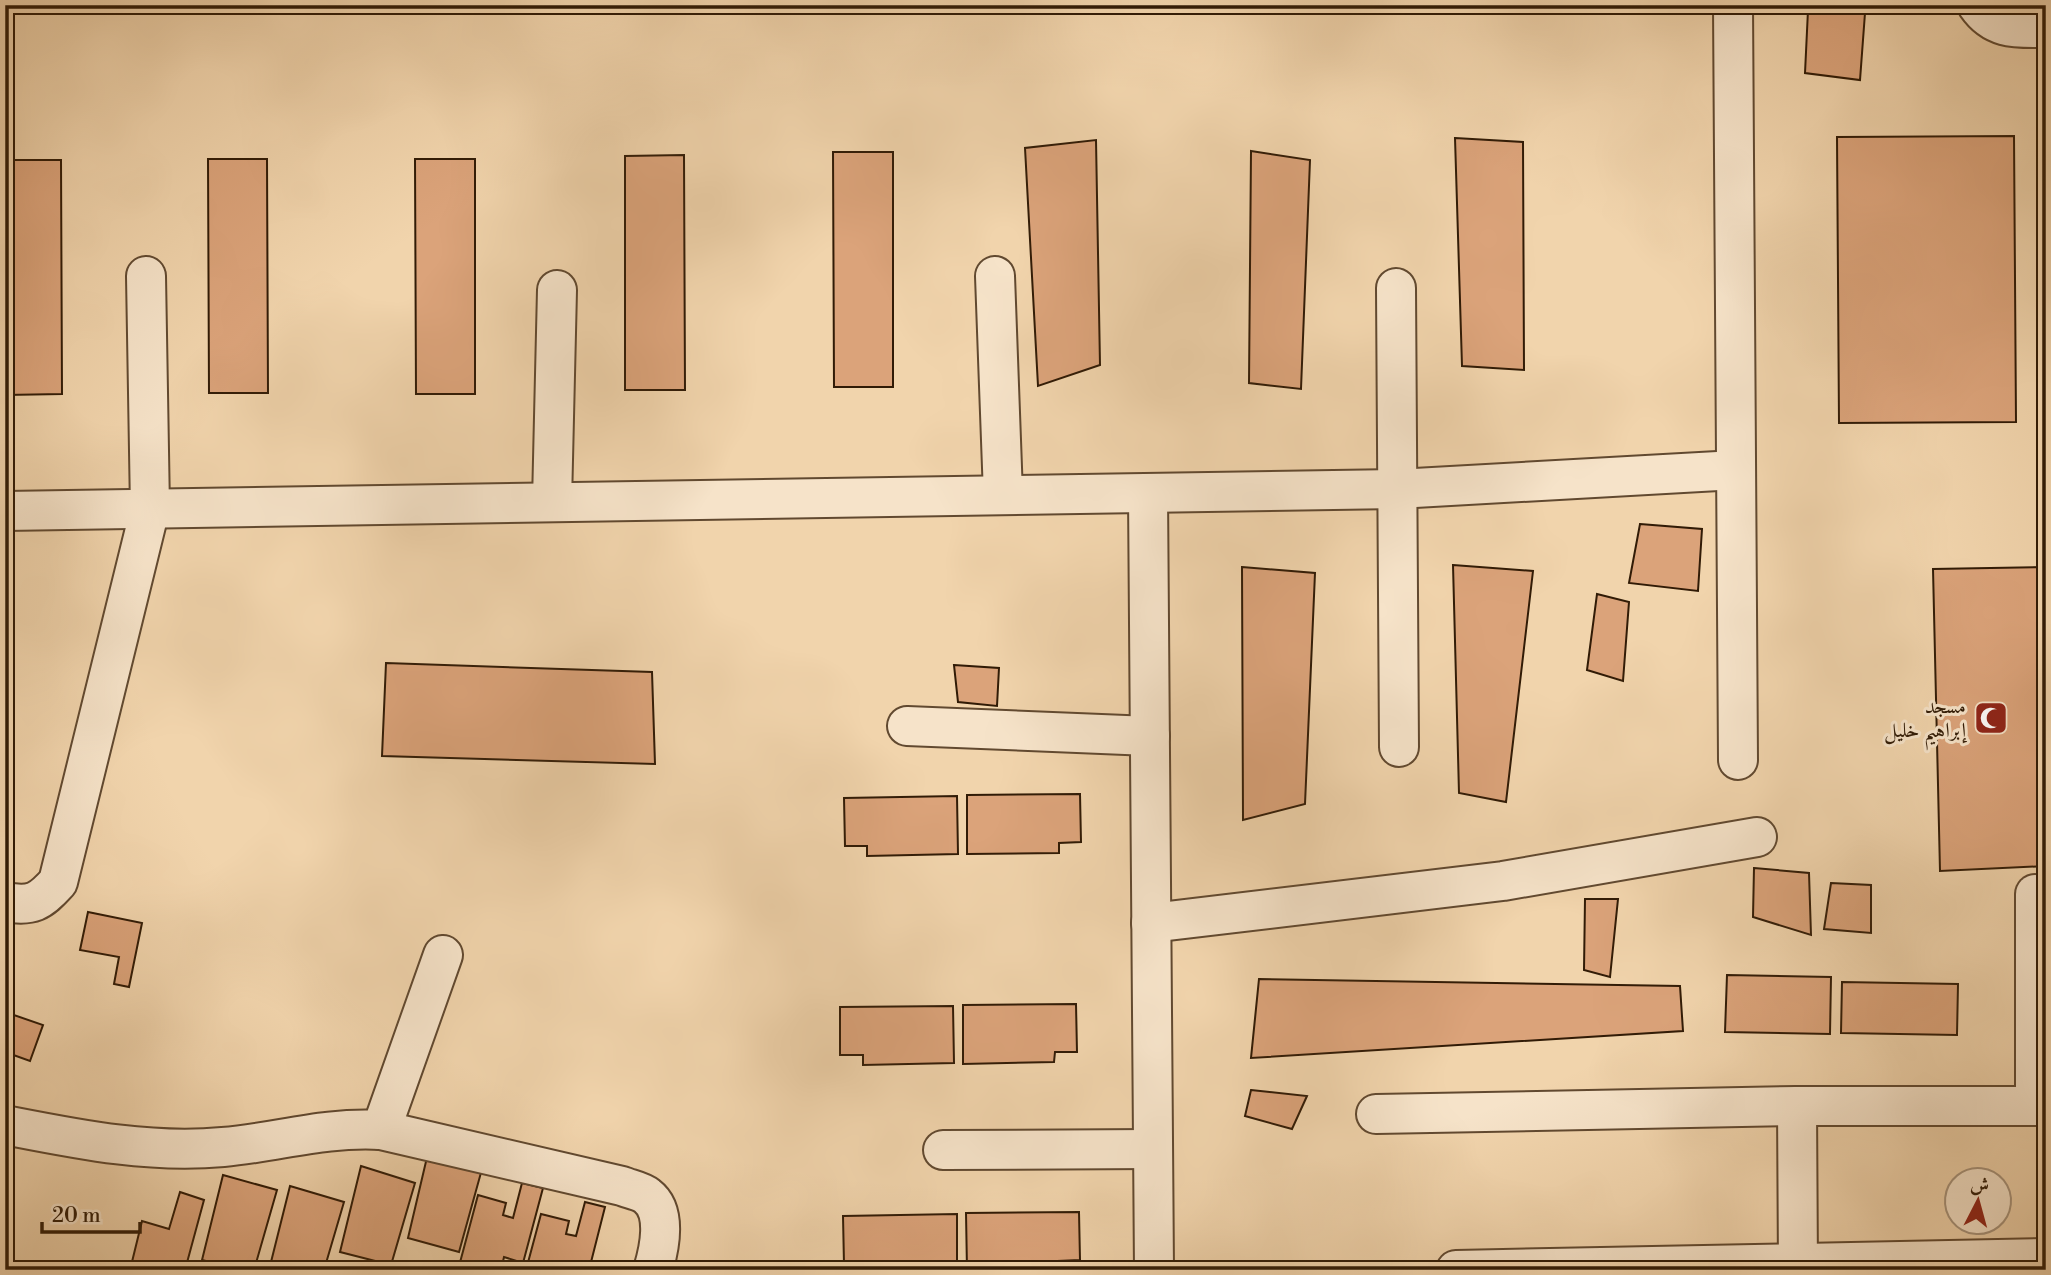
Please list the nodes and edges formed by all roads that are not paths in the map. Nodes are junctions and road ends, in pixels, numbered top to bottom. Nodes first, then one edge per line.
1 (1733, 5) edge
2 (1977, 5) edge
3 (2046, 28) edge
4 (146, 276) dead end
5 (995, 276) dead end
6 (1396, 288) dead end
7 (557, 290) dead end
8 (1736, 470) junction
9 (1397, 489) junction
10 (1149, 493) junction
11 (1003, 495) junction
12 (552, 502) junction
13 (150, 509) junction
14 (5, 511) edge
15 (907, 726) dead end
16 (1150, 736) junction
17 (1399, 747) dead end
18 (1738, 760) dead end
19 (1757, 836) dead end
20 (2035, 894) dead end
21 (5, 902) edge
22 (1152, 923) junction
23 (443, 955) dead end
24 (1797, 1106) junction
25 (2040, 1106) edge
26 (1376, 1114) dead end
27 (5, 1125) edge
28 (382, 1130) junction
29 (1153, 1149) junction
30 (943, 1150) dead end
31 (2046, 1258) edge
32 (1798, 1266) edge
33 (653, 1270) edge
34 (1154, 1270) edge
35 (1456, 1270) edge

1 - 8 street
2 - 3 street
4 - 13 street
5 - 11 street
6 - 9 street
7 - 12 street
8 - 9 street
8 - 18 street
9 - 10 street
9 - 17 street
10 - 11 street
10 - 16 street
11 - 12 street
12 - 13 street
13 - 14 street
13 - 21 street
15 - 16 street
16 - 22 street
19 - 22 street
20 - 25 street
22 - 29 street
23 - 28 street
24 - 25 street
24 - 26 street
24 - 32 street
27 - 28 street
28 - 33 street
29 - 30 street
29 - 34 street
31 - 32 street
32 - 35 street

